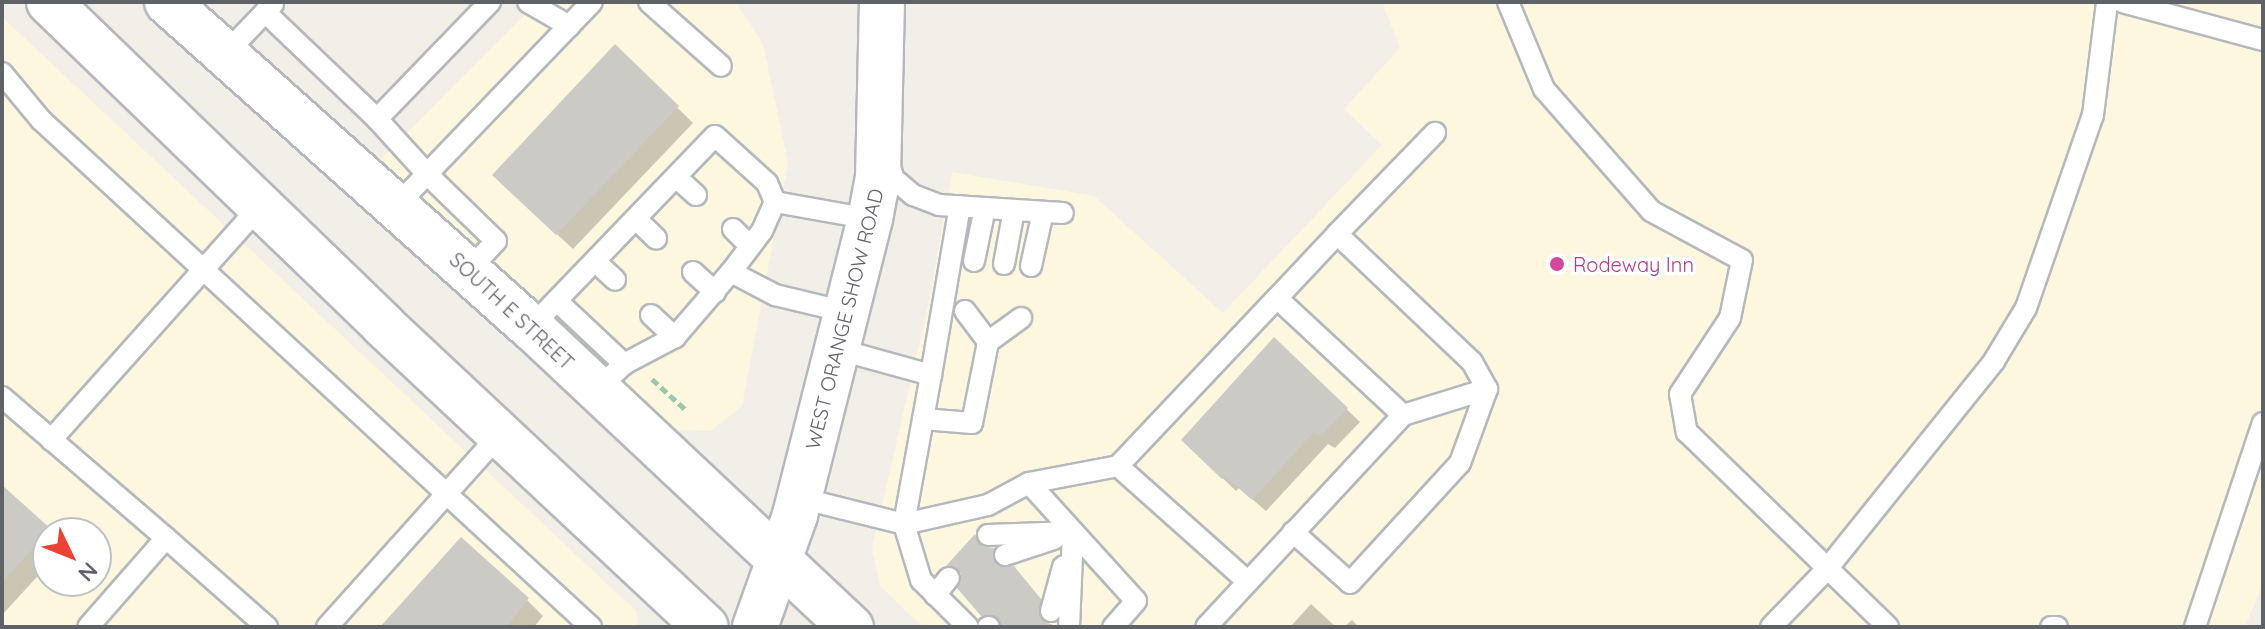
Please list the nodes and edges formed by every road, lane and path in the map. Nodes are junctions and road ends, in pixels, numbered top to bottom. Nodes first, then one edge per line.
1 (49, 2) edge
2 (490, 2) edge
3 (528, 2) edge
4 (592, 2) edge
5 (649, 2) edge
6 (882, 2) edge
7 (1508, 2) edge
8 (2107, 2) edge
9 (2122, 2) edge
10 (184, 7) edge
11 (270, 7) edge
12 (569, 26) junction
13 (2263, 40) edge
14 (226, 53) junction
15 (721, 66) dead end
16 (2, 73) edge
17 (377, 119) junction
18 (1435, 133) dead end
19 (880, 139) junction
20 (427, 174) junction
21 (676, 177) junction
22 (696, 195) dead end
23 (775, 202) junction
24 (262, 204) junction
25 (397, 205) junction
26 (960, 206) junction
27 (985, 208) junction
28 (1014, 210) junction
29 (636, 219) junction
30 (870, 219) junction
31 (733, 229) dead end
32 (1337, 234) junction
33 (656, 238) dead end
34 (750, 246) junction
35 (974, 261) dead end
36 (596, 262) junction
37 (1004, 264) dead end
38 (1031, 266) dead end
39 (204, 270) junction
40 (468, 271) junction
41 (693, 272) dead end
42 (731, 272) junction
43 (615, 280) dead end
44 (715, 292) junction
45 (1277, 298) junction
46 (965, 311) dead end
47 (544, 314) junction
48 (651, 315) dead end
49 (993, 317) dead end
50 (1021, 318) dead end
51 (842, 330) junction
52 (675, 337) junction
53 (988, 342) junction
54 (647, 374) dead end
55 (931, 375) junction
56 (611, 377) junction
57 (1487, 389) junction
58 (2, 397) edge
59 (687, 411) dead end
60 (1403, 415) junction
61 (923, 419) junction
62 (2263, 423) edge
63 (500, 434) junction
64 (51, 440) junction
65 (1118, 466) junction
66 (1029, 483) junction
67 (447, 496) junction
68 (800, 498) junction
69 (904, 524) junction
70 (1073, 532) junction
71 (1293, 532) junction
72 (988, 535) dead end
73 (166, 538) junction
74 (1005, 555) dead end
75 (780, 562) junction
76 (1827, 569) junction
77 (949, 578) dead end
78 (1248, 582) junction
79 (935, 595) junction
80 (1051, 611) dead end
81 (963, 613) edge
82 (88, 627) edge
83 (267, 627) edge
84 (327, 627) edge
85 (591, 627) edge
86 (706, 627) edge
87 (755, 627) edge
88 (851, 627) edge
89 (1069, 627) edge
90 (1113, 627) edge
91 (1206, 627) edge
92 (1771, 627) edge
93 (1888, 627) edge
94 (2195, 627) edge

1 - 24 main road
2 - 17 lane
3 - 12 lane
4 - 12 lane
5 - 15 lane
6 - 19 main road, WEST ORANGE SHOW ROAD
7 - 76 lane
8 - 76 lane
9 - 13 lane
10 - 14 main road, SOUTH E STREET
11 - 14 lane
11 - 17 lane
12 - 20 lane
14 - 25 main road, SOUTH E STREET
16 - 39 lane
17 - 20 lane
18 - 32 lane
19 - 26 lane
19 - 30 main road, WEST ORANGE SHOW ROAD
20 - 25 lane
20 - 40 lane
21 - 22 lane
21 - 23 lane
21 - 29 lane
23 - 30 lane
23 - 34 lane
24 - 39 lane
24 - 63 main road
25 - 40 main road, SOUTH E STREET
26 - 27 lane
26 - 55 lane
27 - 28 lane
27 - 35 lane
28 - 37 lane
28 - 38 lane
29 - 33 lane
29 - 36 lane
30 - 51 main road, WEST ORANGE SHOW ROAD
31 - 34 lane
32 - 45 lane
32 - 57 lane
34 - 42 lane
36 - 43 lane
36 - 47 lane
39 - 64 lane
39 - 67 lane
40 - 47 main road, SOUTH E STREET
41 - 44 lane
42 - 44 lane
42 - 51 lane
44 - 52 lane
45 - 60 lane
45 - 65 lane
46 - 53 lane
47 - 56 main road, SOUTH E STREET
48 - 52 lane
49 - 53 lane
50 - 53 lane
51 - 55 lane
51 - 68 main road, WEST ORANGE SHOW ROAD
52 - 56 lane
53 - 61 lane
54 - 59 path
55 - 61 lane
56 - 75 main road, SOUTH E STREET
57 - 60 lane
57 - 71 lane
58 - 64 lane
60 - 71 lane
61 - 69 lane
62 - 94 lane
63 - 67 lane
63 - 86 main road
64 - 73 lane
65 - 66 lane
65 - 78 lane
66 - 69 lane
66 - 70 lane
67 - 84 lane
67 - 85 lane
68 - 69 lane
68 - 75 main road, WEST ORANGE SHOW ROAD
69 - 79 lane
70 - 72 lane
70 - 74 lane
70 - 80 lane
70 - 89 lane
70 - 90 lane
71 - 78 lane
73 - 82 lane
73 - 83 lane
75 - 87 main road, WEST ORANGE SHOW ROAD
75 - 88 main road, SOUTH E STREET
76 - 92 lane
76 - 93 lane
77 - 79 lane
78 - 91 lane
79 - 81 lane

